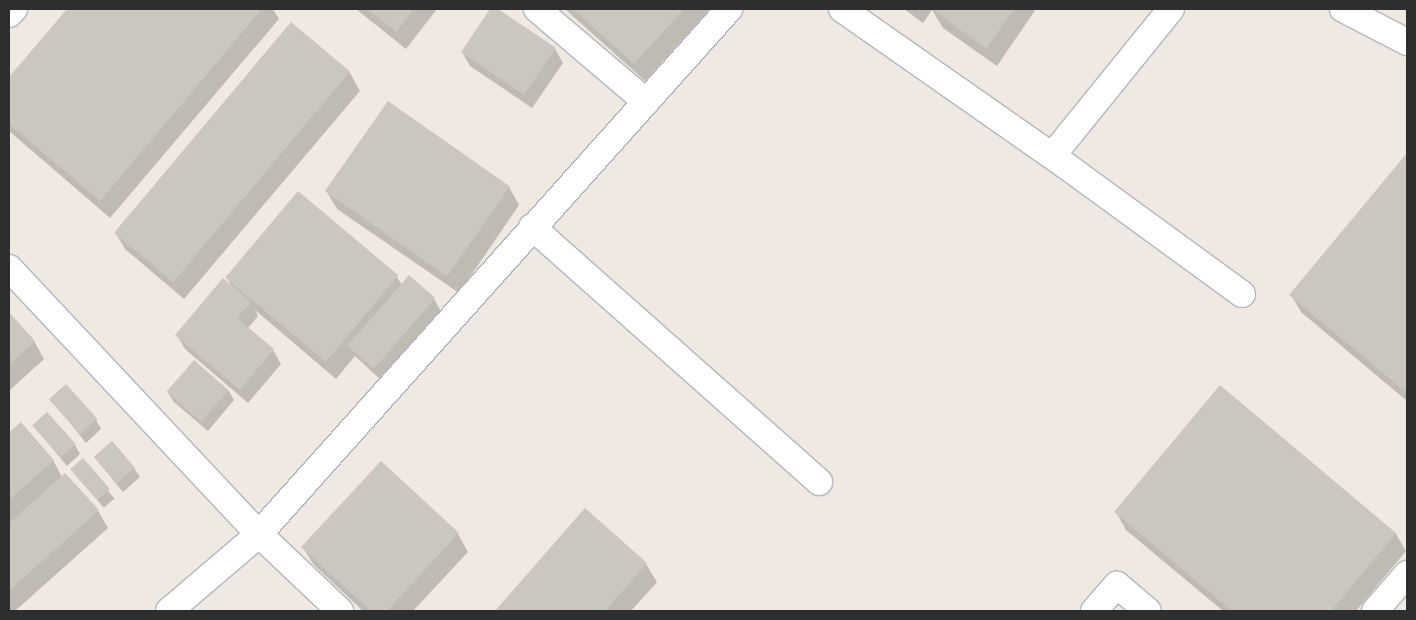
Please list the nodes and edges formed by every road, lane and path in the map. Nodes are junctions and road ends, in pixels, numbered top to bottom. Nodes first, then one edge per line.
1 (14, 9) edge
2 (537, 9) edge
3 (729, 9) edge
4 (842, 9) edge
5 (1171, 9) edge
6 (1343, 9) edge
7 (9, 14) edge
8 (1407, 42) edge
9 (645, 101) junction
10 (1052, 156) junction
11 (532, 227) junction
12 (9, 268) edge
13 (1242, 294) dead end
14 (818, 482) dead end
15 (259, 534) junction
16 (1407, 574) edge
17 (169, 611) edge
18 (340, 611) edge
19 (1094, 611) edge
20 (1148, 611) edge
21 (1375, 611) edge

1 - 7 street
2 - 9 street
3 - 9 street
4 - 10 street
5 - 10 street
6 - 8 street
9 - 11 street
10 - 13 street
11 - 14 street
11 - 15 street
12 - 15 street
15 - 17 street
15 - 18 street
16 - 21 street
19 - 20 street

